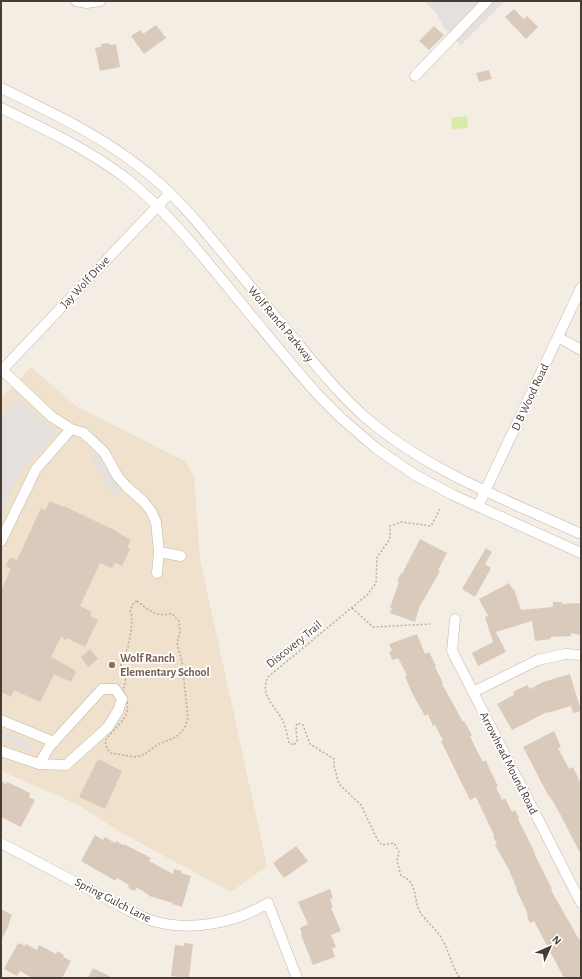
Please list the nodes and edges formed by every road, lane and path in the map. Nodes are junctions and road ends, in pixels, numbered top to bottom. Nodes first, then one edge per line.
1 (76, 1) edge
2 (100, 1) edge
3 (487, 1) edge
4 (415, 76) dead end
5 (1, 88) edge
6 (1, 108) edge
7 (170, 193) junction
8 (157, 206) junction
9 (581, 288) edge
10 (558, 337) junction
11 (581, 350) edge
12 (1, 370) edge
13 (71, 429) junction
14 (486, 491) junction
15 (478, 506) junction
16 (440, 509) dead end
17 (581, 534) edge
18 (1, 541) edge
19 (159, 552) junction
20 (581, 553) edge
21 (181, 556) dead end
22 (157, 573) dead end
23 (352, 608) dead end
24 (455, 619) dead end
25 (430, 624) dead end
26 (581, 655) edge
27 (124, 684) joint
28 (473, 692) junction
29 (1, 720) edge
30 (54, 742) junction
31 (1, 751) edge
32 (39, 764) junction
33 (1, 843) edge
34 (581, 903) edge
35 (297, 978) edge
36 (460, 978) edge

1 - 2 street
3 - 4 street
5 - 7 street, Wolf Ranch Parkway
6 - 8 street, Wolf Ranch Parkway
7 - 8 street, Jay Wolf Drive
7 - 14 street, Wolf Ranch Parkway
8 - 12 street, Jay Wolf Drive
8 - 15 street, Wolf Ranch Parkway
9 - 10 street, D B Wood Road
10 - 11 street
10 - 14 street, D B Wood Road
12 - 13 street
13 - 18 street
13 - 19 street
14 - 15 street, D B Wood Road
14 - 17 street, Wolf Ranch Parkway
15 - 20 street, Wolf Ranch Parkway
16 - 36 path, Discovery Trail
19 - 21 street
19 - 22 street
23 - 25 path
24 - 28 street, Arrowhead Mound Road
26 - 28 street
27 - 27 path
28 - 34 street, Arrowhead Mound Road
29 - 30 street
30 - 32 street
30 - 32 street
31 - 32 street
33 - 35 street, Spring Gulch Lane

